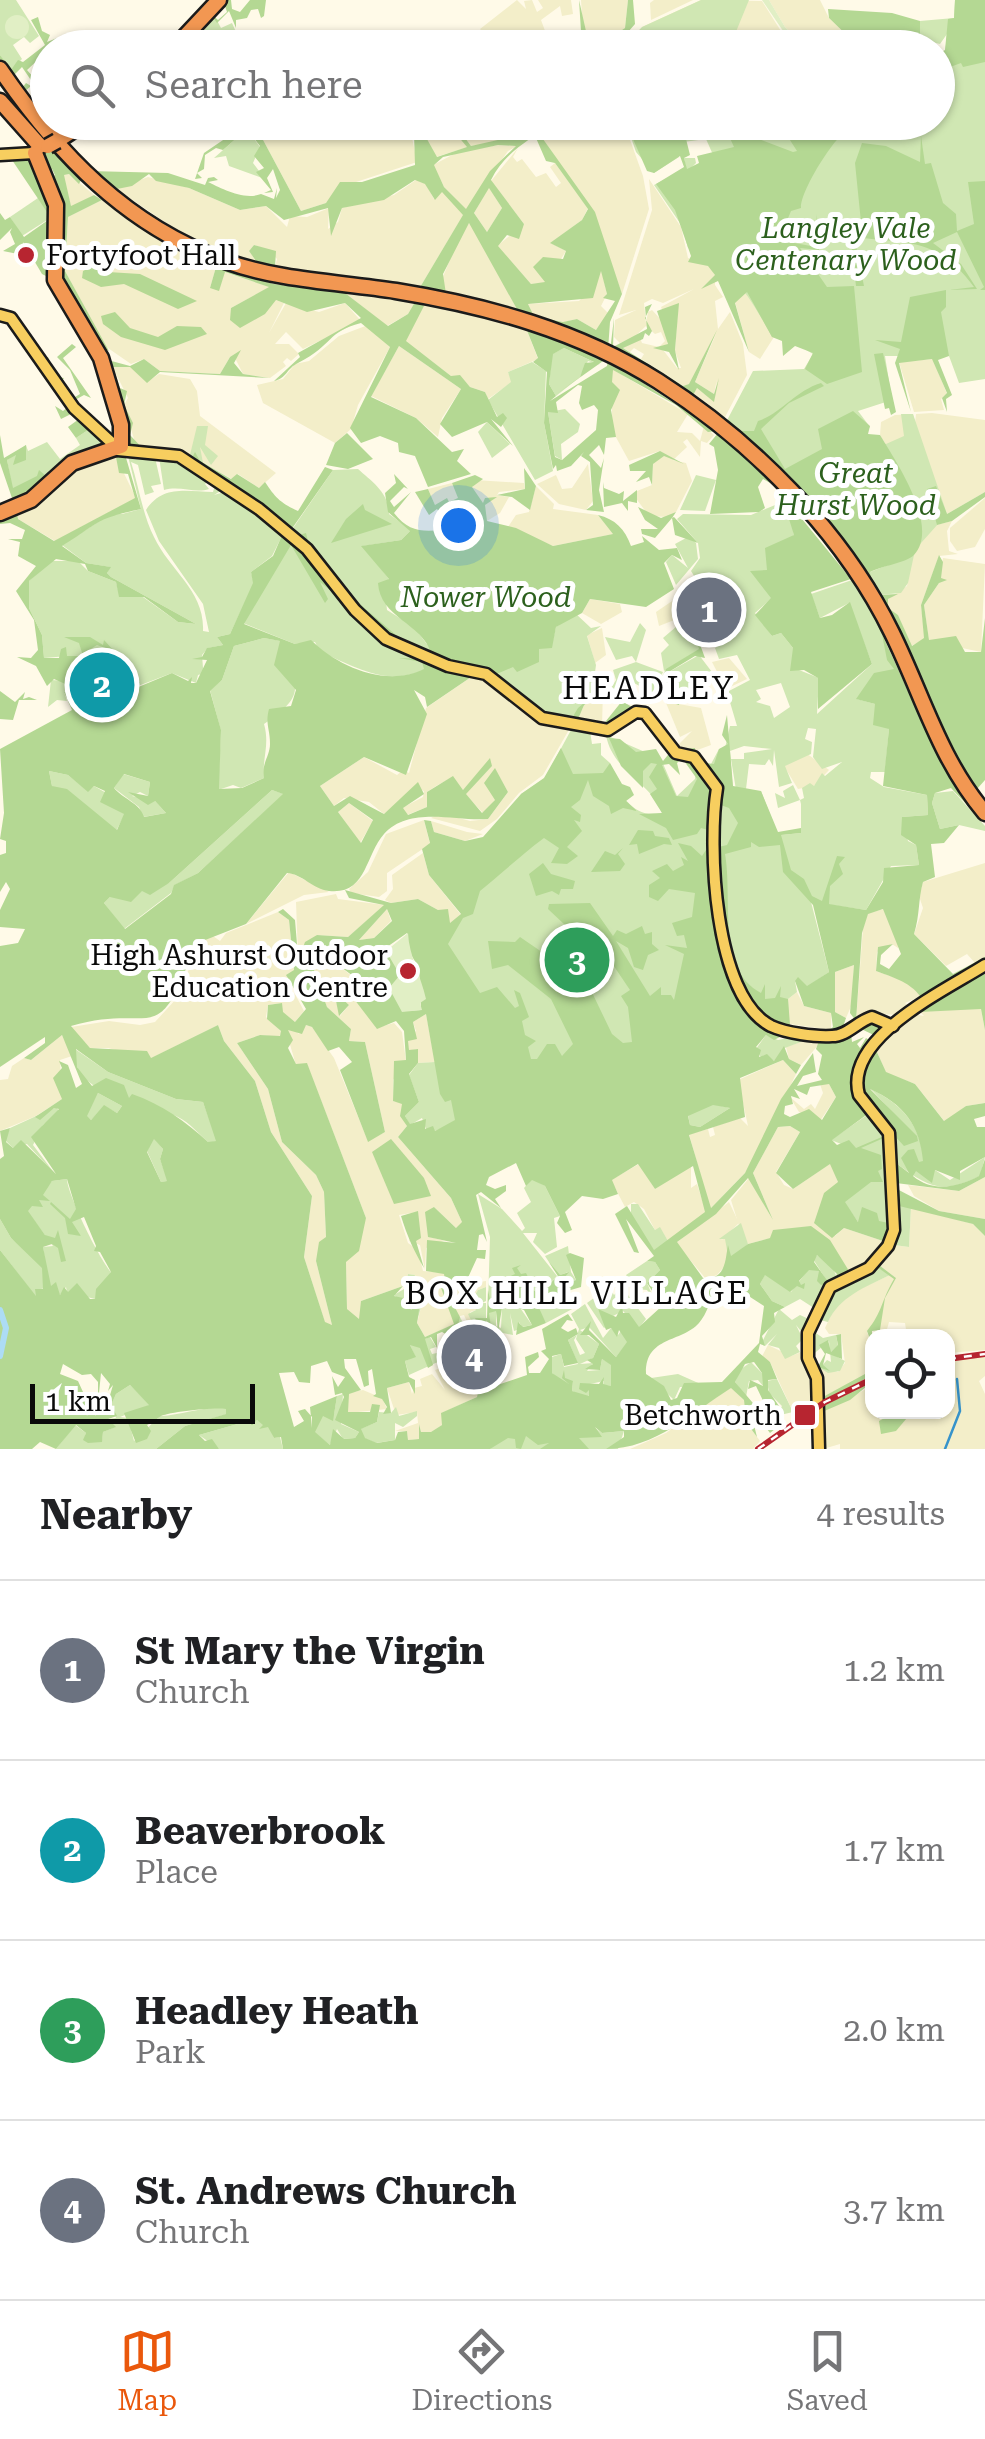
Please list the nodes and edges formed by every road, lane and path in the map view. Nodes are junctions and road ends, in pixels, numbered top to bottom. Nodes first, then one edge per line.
1 (219, 0) edge
2 (191, 30) edge
3 (0, 76) edge
4 (0, 101) edge
5 (30, 115) edge
6 (30, 139) edge
7 (31, 140) edge
8 (50, 140) edge
9 (54, 140) edge
10 (38, 149) junction
11 (0, 155) edge
12 (5, 317) edge
13 (117, 446) junction
14 (0, 513) edge
15 (985, 816) edge
16 (985, 965) edge
17 (888, 1026) junction
18 (819, 1449) edge

1 - 2 highway
3 - 5 highway
4 - 6 highway
7 - 10 highway
8 - 15 highway
9 - 10 highway
10 - 11 main road
10 - 13 highway
12 - 13 main road
13 - 14 highway
13 - 17 main road
16 - 17 main road
17 - 18 main road

